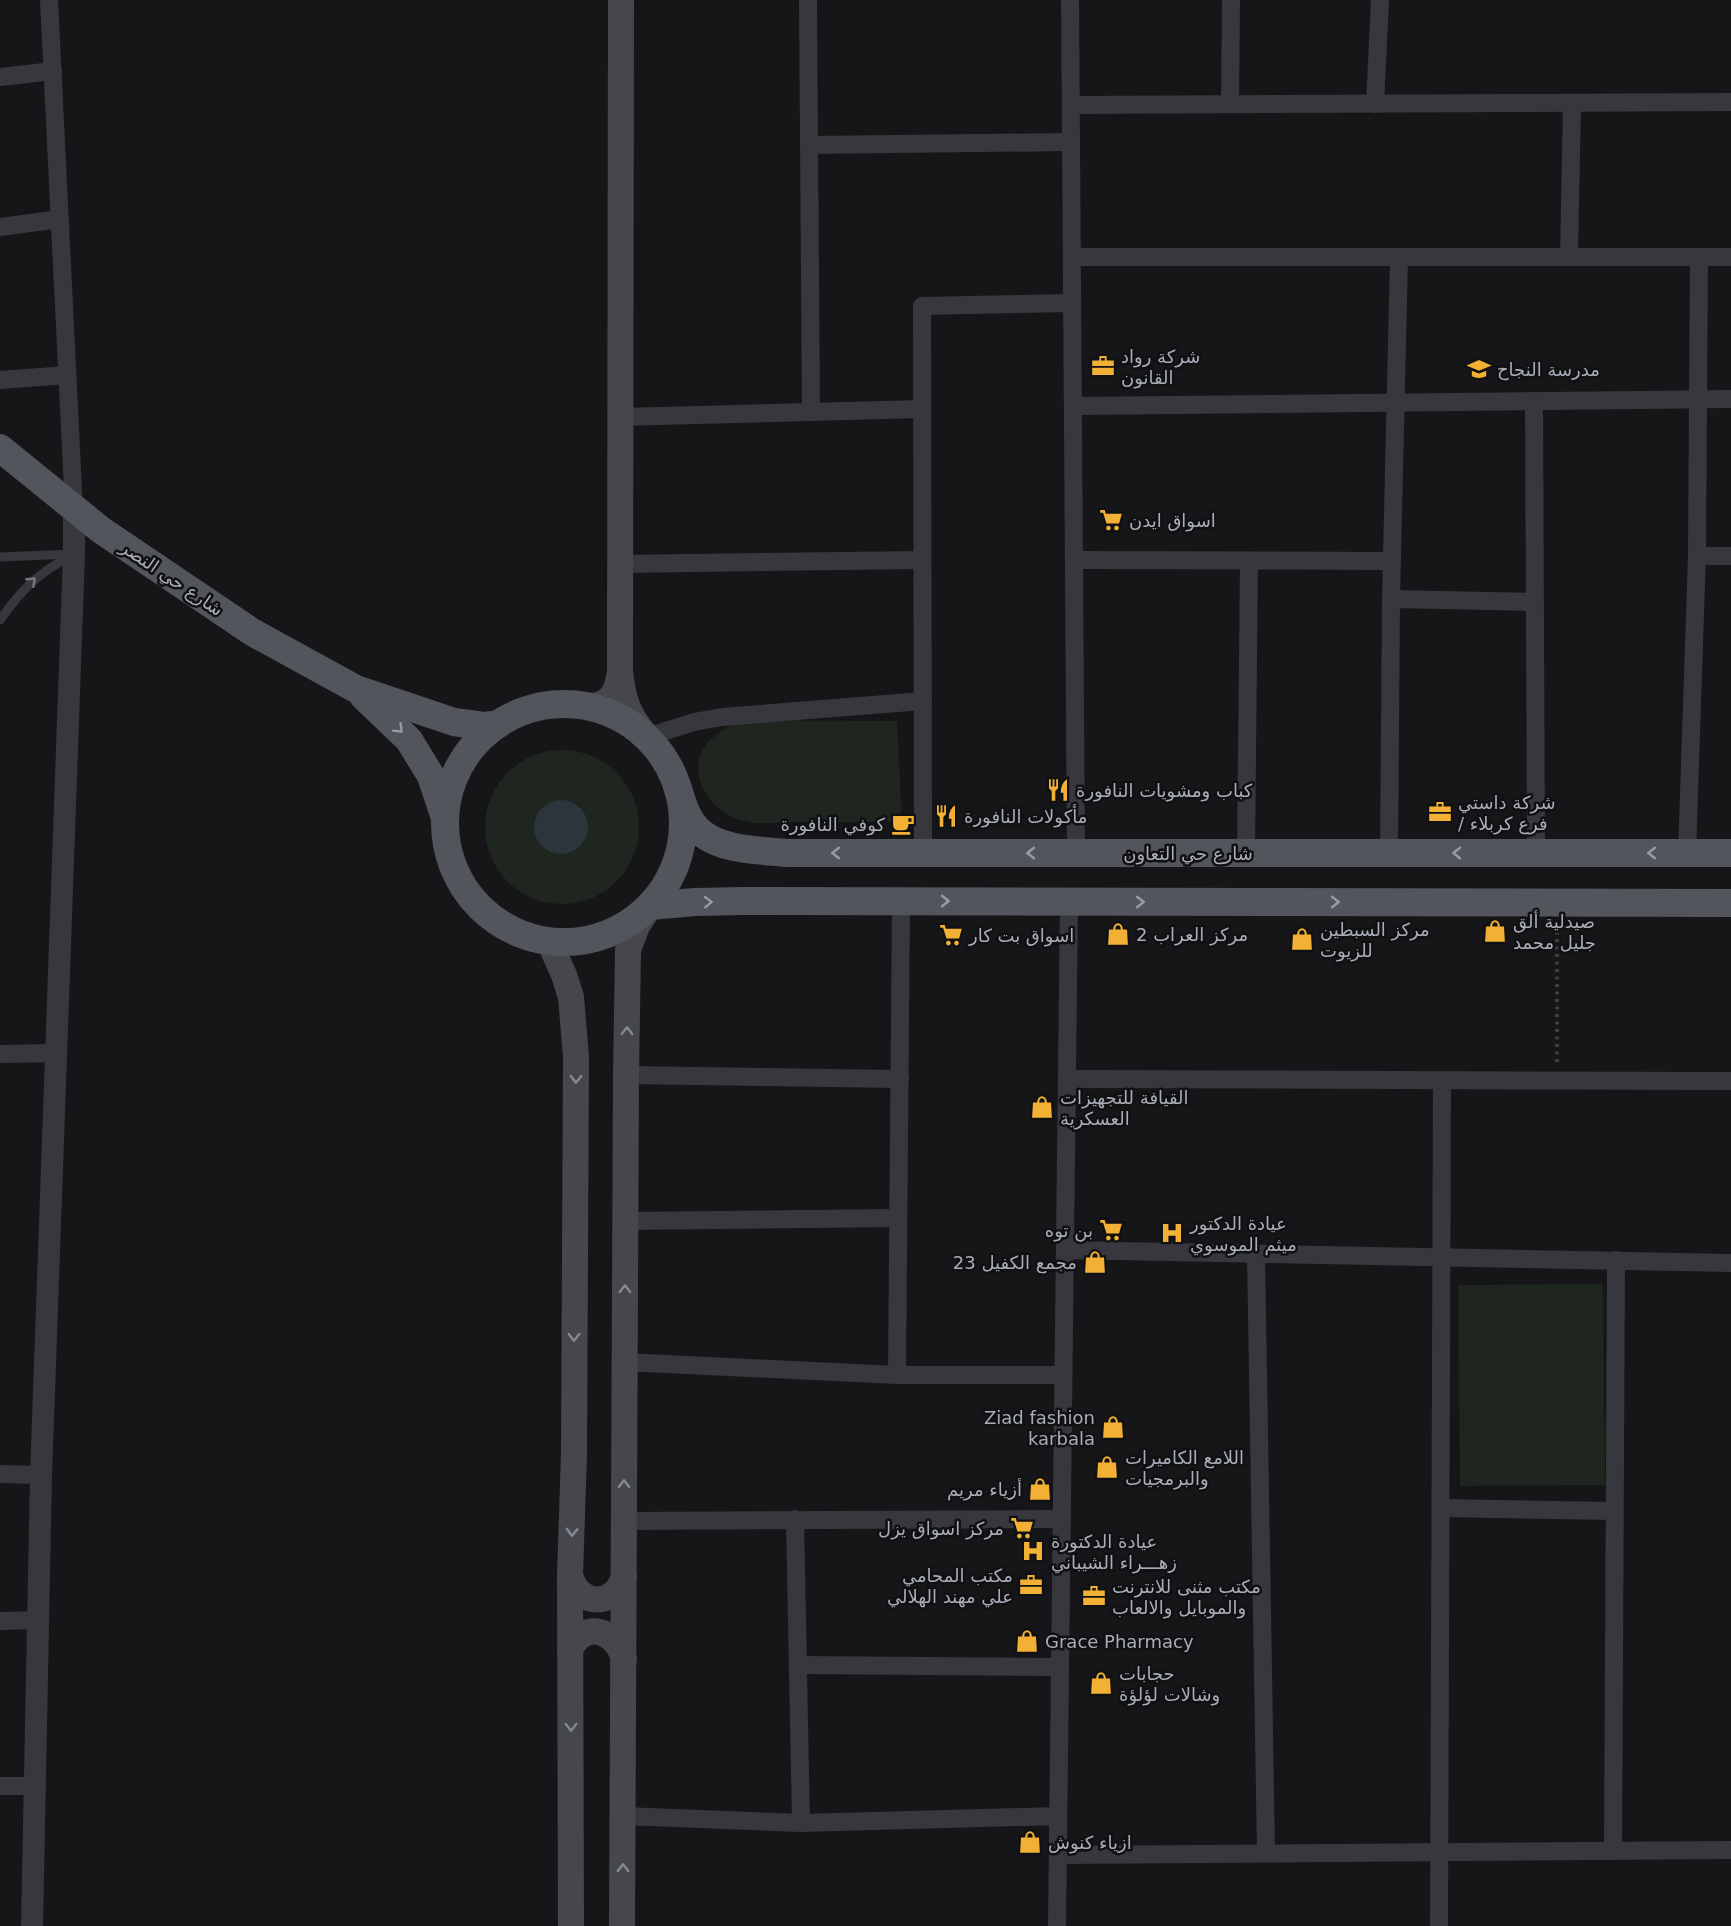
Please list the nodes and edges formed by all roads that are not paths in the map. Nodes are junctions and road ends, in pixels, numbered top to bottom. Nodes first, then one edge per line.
1 (50, 0) edge
2 (621, 0) edge
3 (808, 0) edge
4 (1070, 0) edge
5 (1231, 0) edge
6 (1380, 0) edge
7 (53, 70) junction
8 (0, 77) edge
9 (1731, 102) edge
10 (1572, 103) junction
11 (1375, 104) junction
12 (1071, 105) junction
13 (1230, 105) junction
14 (1071, 142) junction
15 (809, 145) junction
16 (60, 219) junction
17 (0, 227) edge
18 (1072, 257) junction
19 (1399, 257) junction
20 (1569, 257) junction
21 (1699, 257) junction
22 (1731, 257) edge
23 (1072, 303) junction
24 (67, 375) junction
25 (0, 380) edge
26 (1698, 399) junction
27 (1731, 399) edge
28 (1534, 401) junction
29 (1396, 403) junction
30 (1073, 406) junction
31 (922, 409) junction
32 (811, 412) junction
33 (620, 417) junction
34 (0, 448) edge
35 (74, 510) junction
36 (74, 554) junction
37 (1697, 556) junction
38 (1731, 556) edge
39 (0, 557) edge
40 (922, 560) junction
41 (1074, 560) junction
42 (1249, 561) junction
43 (1392, 561) junction
44 (620, 564) junction
45 (1391, 599) junction
46 (1535, 602) junction
47 (0, 620) edge
48 (620, 671) junction
49 (356, 689) junction
50 (923, 701) junction
51 (588, 707) junction
52 (498, 724) junction
53 (647, 737) junction
54 (677, 786) junction
55 (445, 819) junction
56 (923, 853) junction
57 (1076, 853) junction
58 (1246, 853) junction
59 (1389, 853) junction
60 (1536, 853) junction
61 (1687, 853) junction
62 (1731, 853) edge
63 (902, 901) junction
64 (1069, 902) junction
65 (1731, 903) edge
66 (650, 906) junction
67 (549, 941) junction
68 (56, 1053) junction
69 (0, 1054) edge
70 (626, 1075) junction
71 (1066, 1078) junction
72 (900, 1079) junction
73 (1442, 1080) junction
74 (1731, 1081) edge
75 (898, 1218) junction
76 (625, 1221) junction
77 (1065, 1250) junction
78 (1256, 1254) junction
79 (1442, 1257) junction
80 (1616, 1260) junction
81 (1731, 1263) edge
82 (625, 1362) junction
83 (897, 1375) junction
84 (1063, 1375) junction
85 (0, 1474) edge
86 (41, 1475) junction
87 (1441, 1508) junction
88 (1614, 1510) junction
89 (795, 1519) junction
90 (1062, 1519) junction
91 (624, 1521) junction
92 (570, 1575) junction
93 (624, 1576) junction
94 (38, 1620) junction
95 (0, 1621) edge
96 (570, 1650) junction
97 (624, 1659) junction
98 (799, 1665) junction
99 (1060, 1667) junction
100 (0, 1786) edge
101 (35, 1786) junction
102 (623, 1816) junction
103 (1058, 1816) junction
104 (801, 1823) junction
105 (1731, 1850) edge
106 (1613, 1851) junction
107 (1440, 1852) junction
108 (1266, 1853) junction
109 (1058, 1855) junction
110 (32, 1926) edge
111 (571, 1926) edge
112 (622, 1926) edge
113 (1057, 1926) edge
114 (1440, 1926) edge

1 - 7 street
2 - 33 main road
3 - 15 street
4 - 12 street
5 - 13 street
6 - 11 street
7 - 8 street
7 - 16 street
9 - 10 street
10 - 11 street
10 - 20 street
11 - 13 street
12 - 13 street
12 - 14 street
14 - 15 street
14 - 18 street
15 - 32 street
16 - 17 street
16 - 24 street
18 - 19 street
18 - 23 street
19 - 20 street
19 - 29 street
20 - 21 street
21 - 22 street
21 - 26 street
23 - 30 street
23 - 31 street
24 - 25 street
24 - 35 street
26 - 27 street
26 - 28 street
26 - 37 street
28 - 29 street
28 - 46 street
29 - 30 street
29 - 43 street
30 - 41 street
31 - 32 street
31 - 40 street
32 - 33 street
33 - 44 main road
34 - 35 main road, شارع حي النصر
35 - 36 street
35 - 49 main road, شارع حي النصر
36 - 39 lane
47 -> 36 lane
36 - 68 street
37 - 38 street
37 - 61 street
40 - 44 street
40 - 50 street
41 - 42 street
41 - 57 street
42 - 43 street
42 - 58 street
43 - 45 street
44 - 48 main road
45 - 46 street
45 - 59 street
46 - 60 street
48 - 51 main road
48 - 53 main road
49 - 52 main road
49 -> 55 main road
50 - 53 street
50 - 56 street
51 - 52 main road
51 - 53 main road
52 - 55 main road
53 - 54 main road
56 -> 54 main road, شارع حي التعاون
54 - 66 main road
55 - 67 main road
57 -> 56 main road, شارع حي التعاون
57 - 58 main road, شارع حي التعاون
58 - 59 main road, شارع حي التعاون
60 -> 59 main road, شارع حي التعاون
61 -> 60 main road, شارع حي التعاون
61 - 62 main road, شارع حي التعاون
63 -> 64 main road
66 -> 63 main road
63 - 72 street
64 -> 65 main road
64 - 71 street
66 - 67 main road
70 -> 66 main road
67 -> 92 main road
68 - 69 street
68 - 86 street
70 - 72 street
70 - 76 main road
71 - 73 street
71 - 77 street
72 - 75 street
73 - 74 street
73 - 79 street
75 - 76 street
75 - 83 street
82 -> 76 main road
77 - 78 street
77 - 84 street
78 - 79 street
78 - 108 street
79 - 80 street
79 - 87 street
80 - 81 street
80 - 88 street
82 - 83 street
91 -> 82 main road
83 - 84 street
84 - 90 street
85 - 86 street
86 - 94 street
87 - 88 street
87 - 107 street
88 - 106 street
89 - 90 street
89 - 91 street
89 - 98 street
90 - 99 street
91 - 93 main road
92 - 93 main road
92 - 96 main road
93 - 97 main road
94 - 95 street
94 - 101 street
96 - 97 main road
96 -> 111 main road
97 - 102 main road
98 - 99 street
98 - 104 street
99 - 103 street
100 - 101 street
101 - 110 street
102 - 104 street
112 -> 102 main road
103 - 104 street
103 - 109 street
105 - 106 street
106 - 107 street
107 - 108 street
107 - 114 street
108 - 109 street
109 - 113 street

